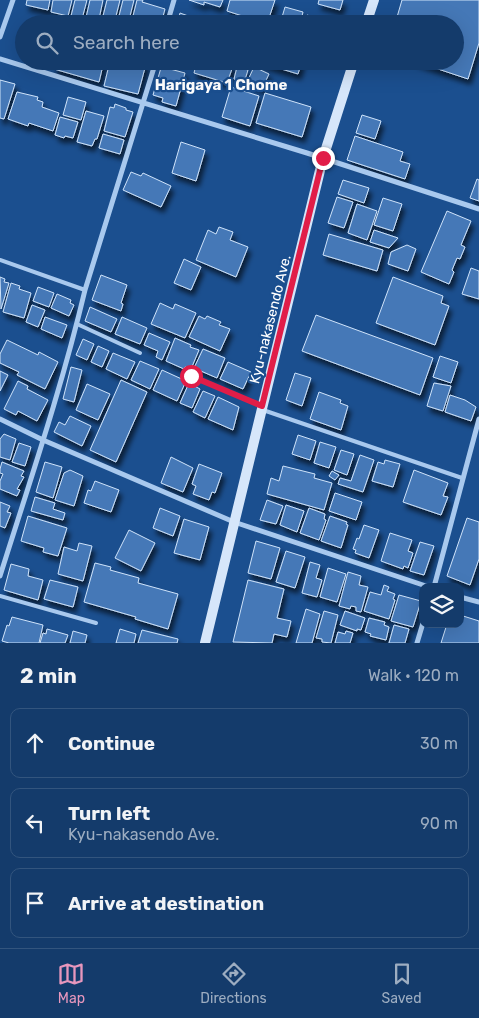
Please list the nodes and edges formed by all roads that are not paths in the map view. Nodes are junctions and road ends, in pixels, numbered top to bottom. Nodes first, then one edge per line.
1 (13, 0) edge
2 (174, 0) edge
3 (374, 0) edge
4 (170, 15) edge
5 (369, 15) edge
6 (0, 37) edge
7 (0, 59) edge
8 (15, 64) edge
9 (36, 70) edge
10 (153, 70) edge
11 (351, 70) edge
12 (144, 103) junction
13 (323, 158) junction
14 (479, 209) edge
15 (0, 260) edge
16 (85, 290) junction
17 (77, 324) junction
18 (140, 353) dead end
19 (191, 376) dead end
20 (262, 408) junction
21 (0, 419) edge
22 (479, 419) edge
23 (43, 440) junction
24 (462, 478) junction
25 (234, 522) junction
26 (0, 576) edge
27 (435, 583) edge
28 (419, 584) edge
29 (0, 596) edge
30 (464, 597) edge
31 (479, 602) edge
32 (96, 623) dead end
33 (422, 628) edge
34 (205, 643) edge
35 (417, 643) edge

1 - 6 street
2 - 4 street
3 - 5 main road
7 - 8 street
9 - 12 street
10 - 12 street
11 - 13 main road, Kyu-nakasendo Ave.
12 - 13 street
12 - 16 street
13 - 14 street
13 - 20 main road, Kyu-nakasendo Ave.
15 - 16 lane
16 - 17 street
17 - 18 lane
17 - 23 street
19 - 20 lane
20 - 24 lane
20 - 25 main road, Kyu-nakasendo Ave.
21 - 23 street
22 - 24 street
23 - 25 street
23 - 26 street
24 - 27 street
25 - 28 street
25 - 34 main road, Kyu-nakasendo Ave.
29 - 32 lane
30 - 31 street
33 - 35 street

